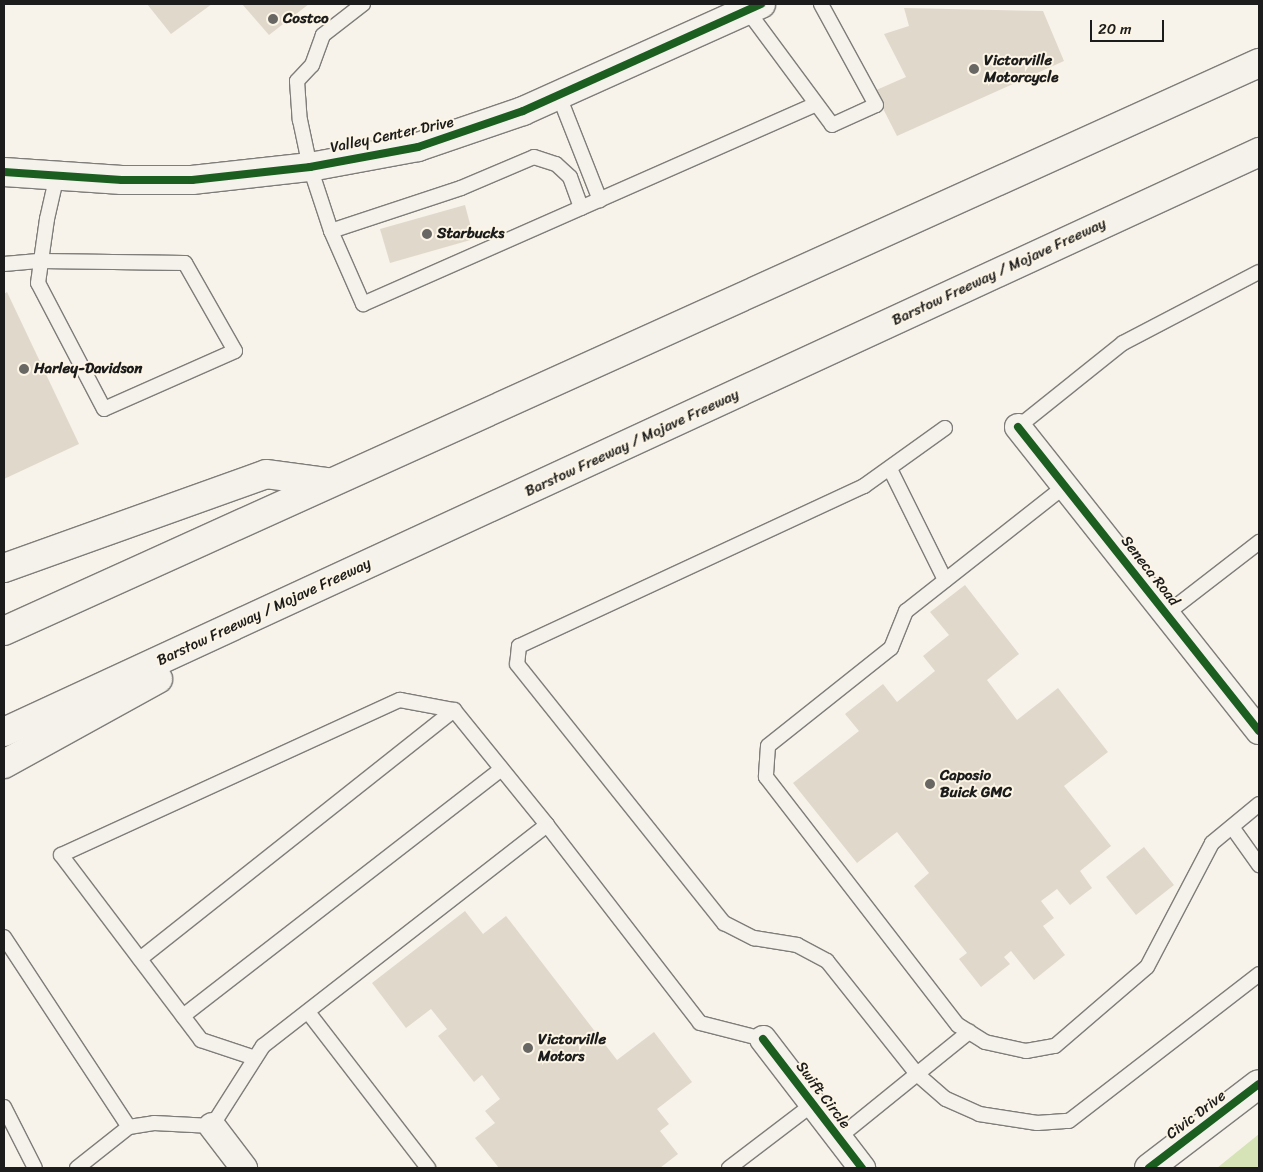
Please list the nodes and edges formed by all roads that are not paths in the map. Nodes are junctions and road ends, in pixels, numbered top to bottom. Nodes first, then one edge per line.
1 (363, 4) edge
2 (821, 4) edge
3 (754, 7) edge
4 (713, 12) edge
5 (1259, 62) edge
6 (559, 96) junction
7 (816, 104) junction
8 (1259, 152) edge
9 (310, 167) junction
10 (4, 172) edge
11 (57, 175) junction
12 (600, 200) junction
13 (581, 208) junction
14 (331, 231) junction
15 (41, 261) junction
16 (4, 264) edge
17 (1259, 272) edge
18 (1018, 427) joint
19 (945, 428) dead end
20 (890, 469) junction
21 (328, 482) junction
22 (1065, 486) junction
23 (1259, 542) edge
24 (364, 567) junction
25 (4, 568) edge
26 (945, 580) junction
27 (1166, 614) junction
28 (4, 631) edge
29 (454, 710) junction
30 (1259, 731) edge
31 (4, 732) edge
32 (4, 764) edge
33 (502, 769) junction
34 (1259, 804) edge
35 (547, 825) junction
36 (1232, 827) junction
37 (1259, 866) edge
38 (4, 937) edge
39 (140, 959) junction
40 (1259, 974) edge
41 (308, 1012) junction
42 (183, 1016) junction
43 (969, 1032) junction
44 (763, 1040) joint
45 (255, 1058) junction
46 (917, 1074) junction
47 (1259, 1084) edge
48 (813, 1104) junction
49 (4, 1107) edge
50 (212, 1126) junction
51 (129, 1127) junction
52 (838, 1138) junction
53 (35, 1168) edge
54 (77, 1168) edge
55 (244, 1168) edge
56 (428, 1168) edge
57 (728, 1168) edge
58 (862, 1168) edge
59 (1149, 1168) edge

1 - 9 lane
2 - 7 lane
3 - 4 main road, Valley Center Drive
3 - 7 lane
4 - 6 main road, Valley Center Drive
5 - 21 main road
6 - 9 main road, Valley Center Drive
6 - 12 lane
7 - 12 lane
8 - 24 main road, Barstow Freeway / Mojave Freeway
9 - 11 main road, Valley Center Drive
9 - 14 lane
10 - 11 main road, Valley Center Drive
11 - 15 lane
12 - 13 lane
13 - 14 lane
13 - 14 lane
15 - 15 lane
15 - 16 lane
17 - 18 lane
18 - 22 street, Seneca Road
19 - 20 lane
20 - 26 lane
20 - 46 lane
21 - 25 main road
21 - 28 main road
22 - 26 lane
22 - 27 street, Seneca Road
23 - 27 lane
24 - 31 main road, Barstow Freeway / Mojave Freeway
24 - 32 main road
26 - 43 lane
27 - 30 street, Seneca Road
29 - 33 lane
29 - 39 lane
29 - 39 lane
33 - 35 lane
33 - 42 lane
34 - 36 lane
35 - 41 lane
35 - 44 lane
36 - 37 lane
36 - 43 lane
38 - 51 lane
39 - 42 lane
40 - 46 lane
41 - 45 lane
41 - 56 lane
42 - 45 lane
43 - 46 lane
44 - 48 street, Swift Circle
45 - 50 lane
46 - 52 lane
47 - 59 main road, Civic Drive
48 - 52 street, Swift Circle
48 - 57 lane
49 - 53 lane
50 - 51 lane
50 - 55 street
51 - 54 lane
52 - 58 street, Swift Circle

